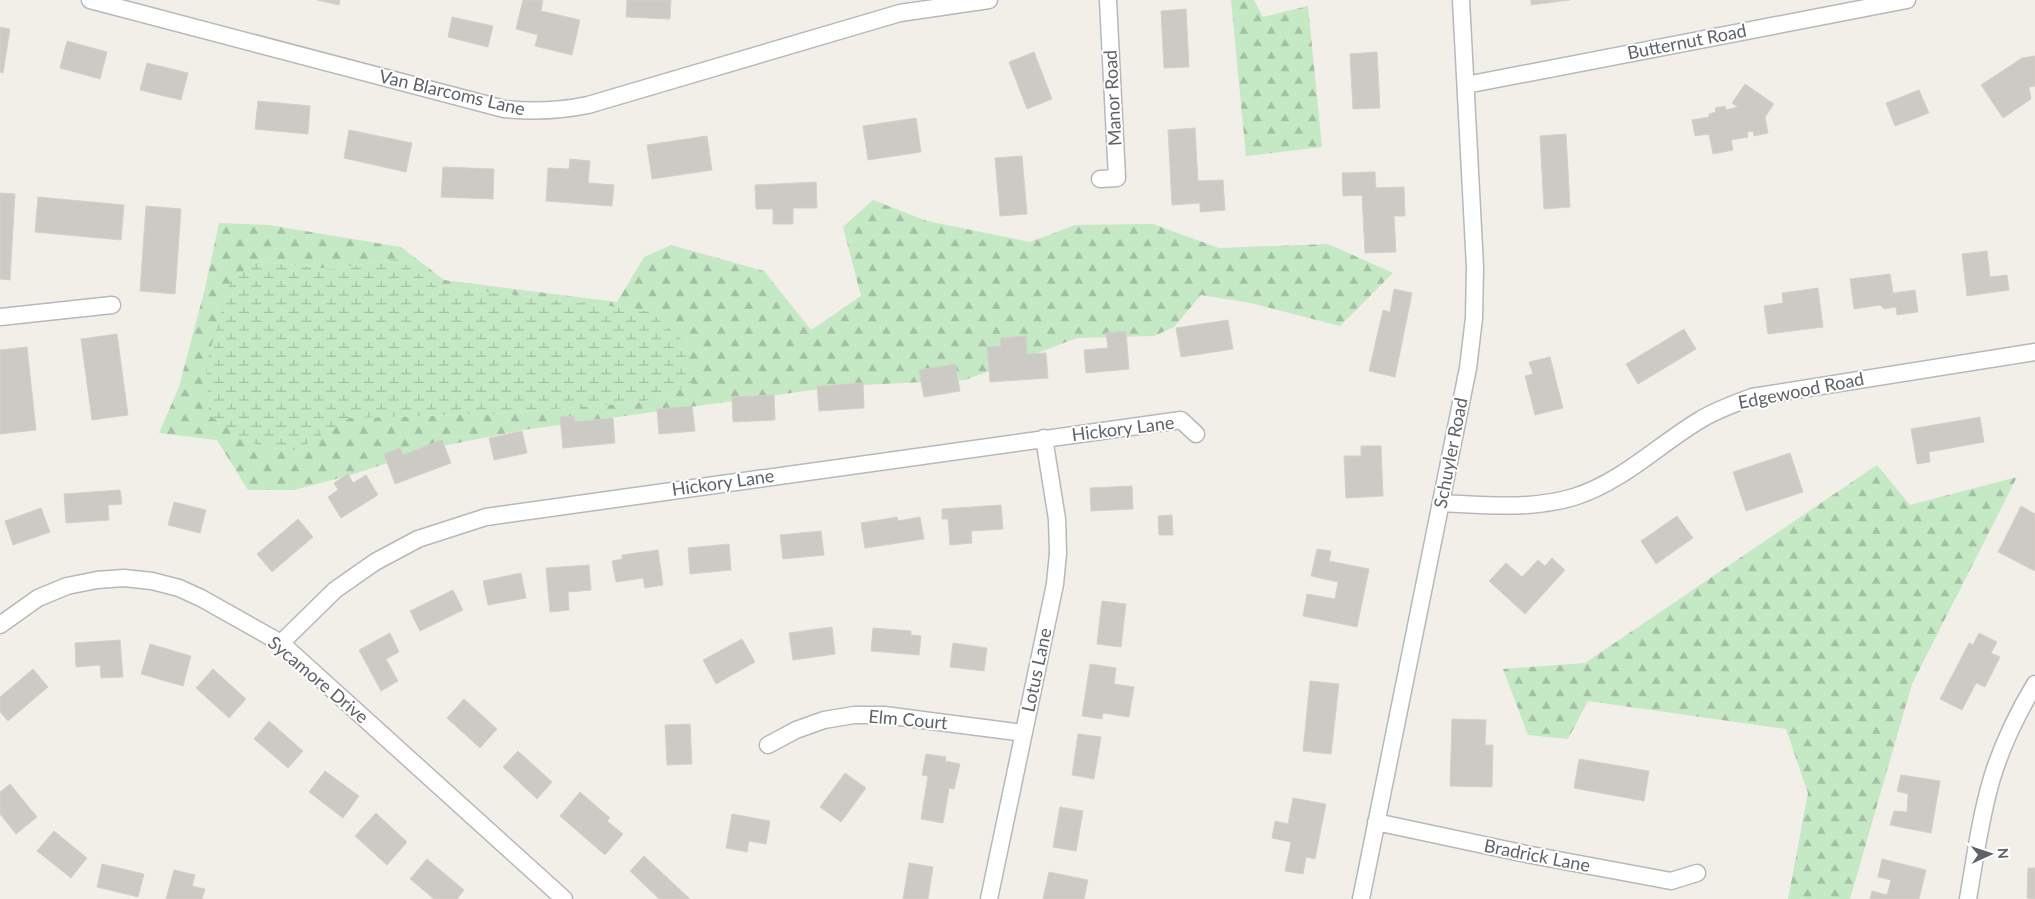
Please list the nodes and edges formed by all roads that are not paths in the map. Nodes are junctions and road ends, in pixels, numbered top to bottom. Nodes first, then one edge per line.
1 (90, 0) edge
2 (989, 0) edge
3 (1108, 0) edge
4 (1461, 0) edge
5 (1907, 0) edge
6 (1466, 85) junction
7 (1100, 179) dead end
8 (112, 306) dead end
9 (0, 317) edge
10 (2035, 352) edge
11 (1196, 434) dead end
12 (1044, 438) junction
13 (1441, 503) junction
14 (0, 625) edge
15 (281, 643) junction
16 (2035, 684) edge
17 (1024, 733) junction
18 (768, 745) dead end
19 (1376, 822) junction
20 (1697, 873) dead end
21 (564, 899) edge
22 (989, 899) edge
23 (1361, 899) edge
24 (1968, 899) edge

1 - 2 street, Van Blarcoms Lane
3 - 7 street, Manor Road
4 - 6 street, Schuyler Road
5 - 6 street, Butternut Road
6 - 13 street, Schuyler Road
8 - 9 street
10 - 13 street, Edgewood Road
11 - 12 street, Hickory Lane
12 - 15 street, Hickory Lane
12 - 17 street, Lotus Lane
13 - 19 street, Schuyler Road
14 - 15 street, Sycamore Drive
15 - 21 street, Sycamore Drive
16 - 24 street
17 - 18 street, Elm Court
17 - 22 street, Lotus Lane
19 - 20 street, Bradrick Lane
19 - 23 street, Schuyler Road

